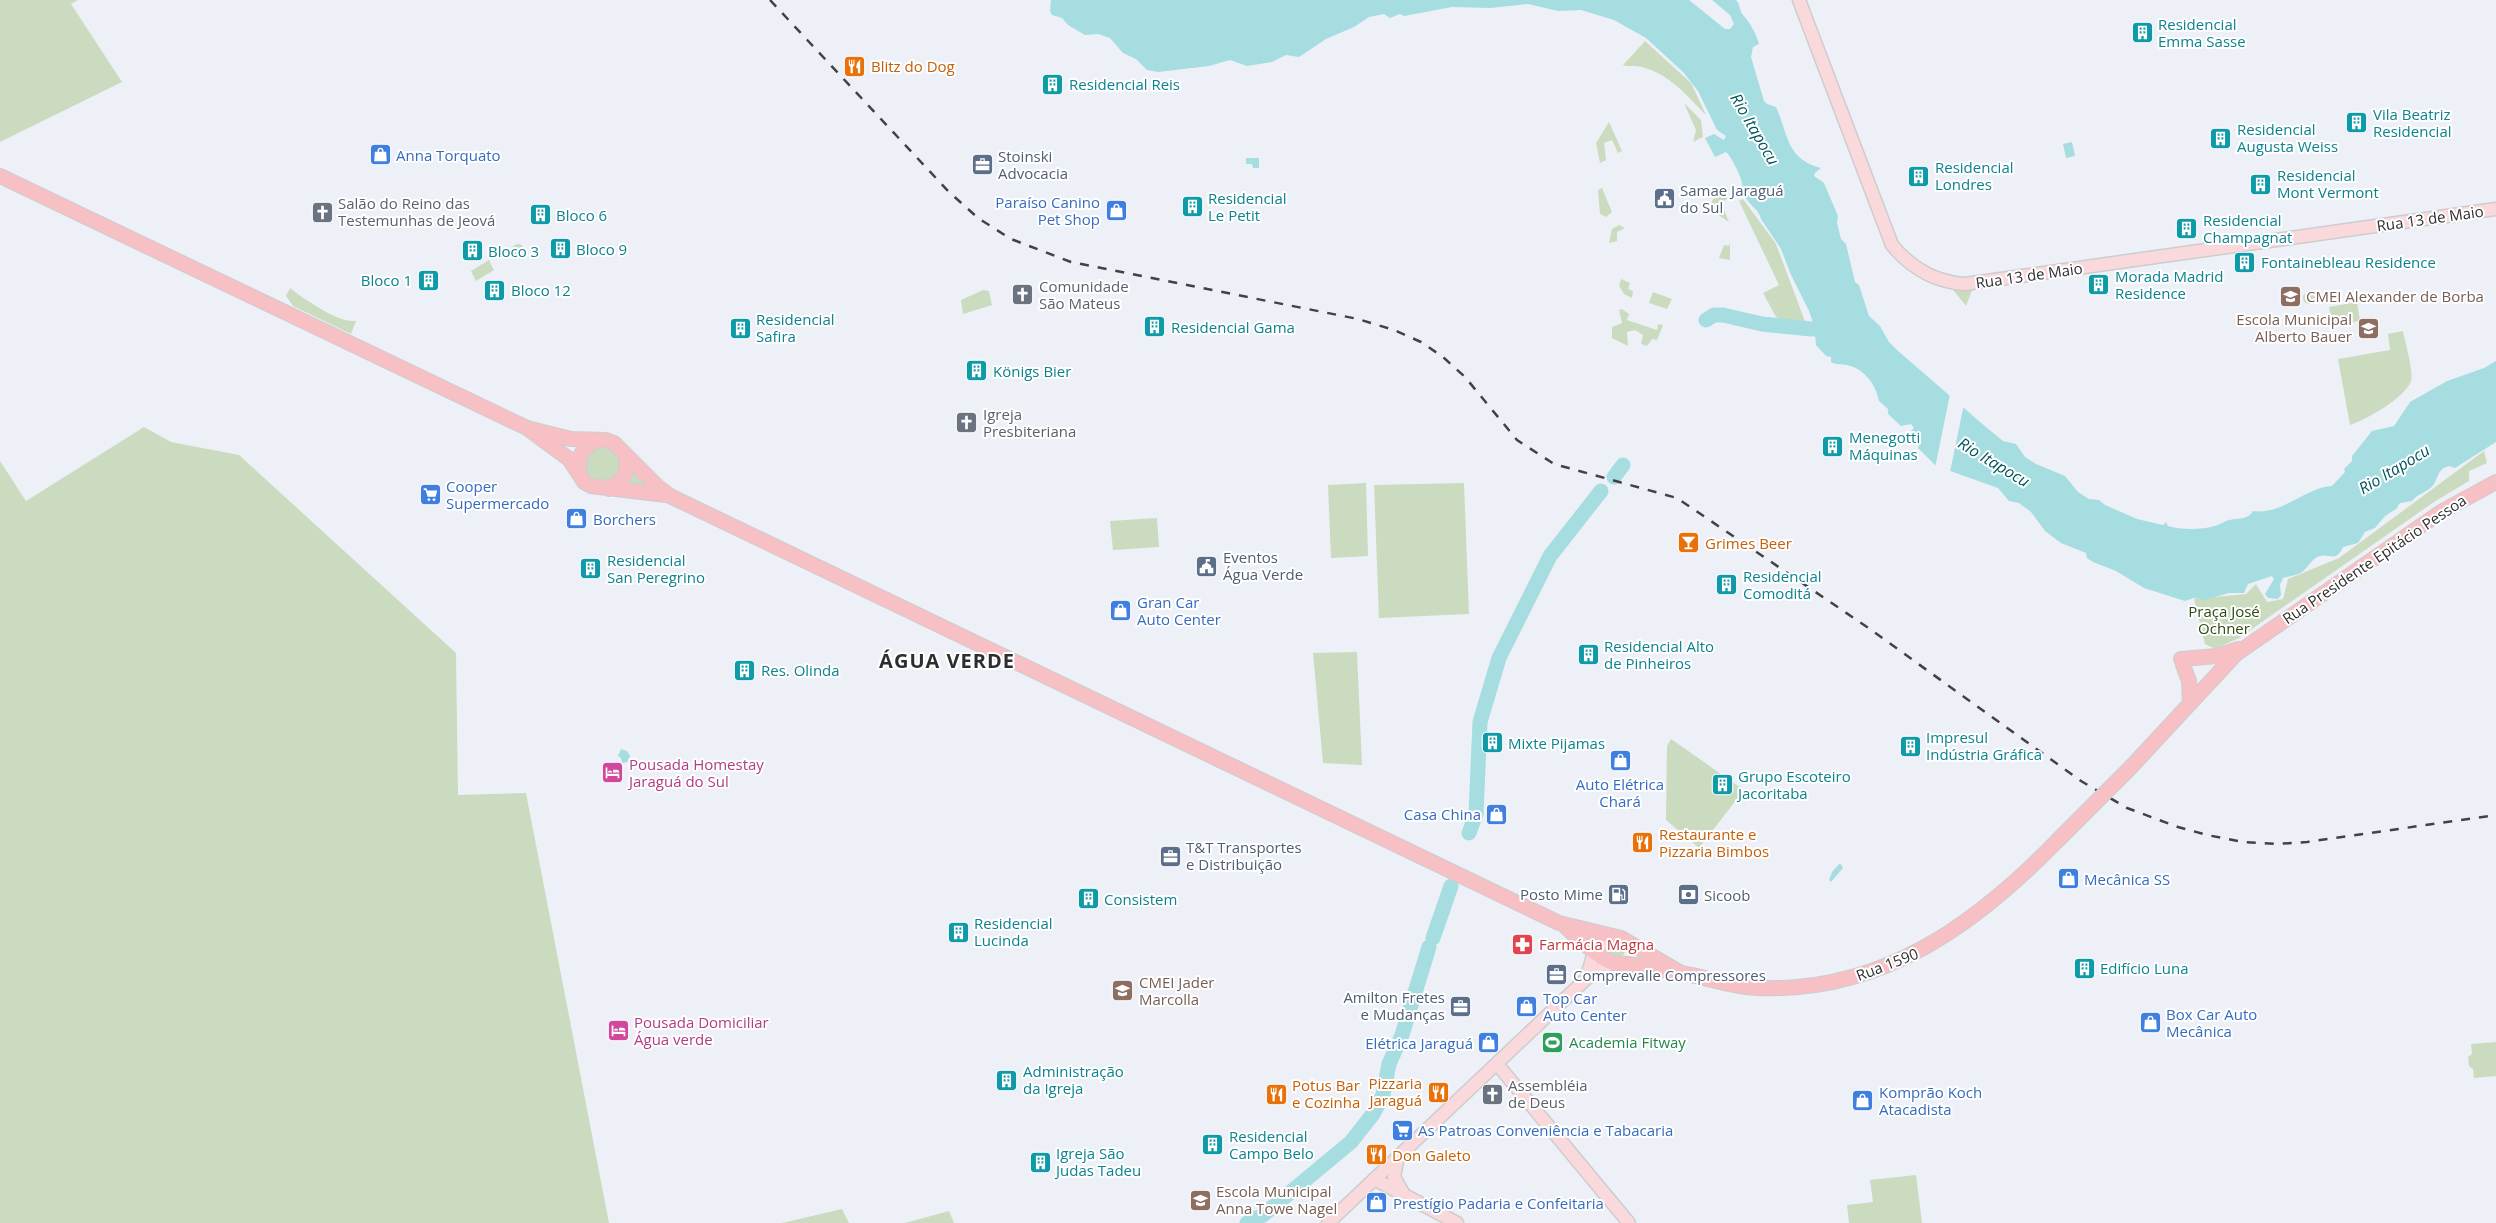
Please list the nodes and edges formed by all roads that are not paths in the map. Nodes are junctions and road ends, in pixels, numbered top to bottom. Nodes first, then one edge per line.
1 (1799, 0) edge
2 (0, 176) edge
3 (2496, 209) edge
4 (527, 428) junction
5 (597, 440) junction
6 (625, 454) junction
7 (579, 472) junction
8 (2496, 482) edge
9 (609, 489) junction
10 (669, 496) junction
11 (2246, 646) junction
12 (2190, 704) junction
13 (2132, 766) joint
14 (1565, 926) junction
15 (1643, 937) dead end
16 (1630, 944) junction
17 (1608, 952) junction
18 (1662, 960) junction
19 (1681, 973) junction
20 (1586, 979) junction
21 (1497, 1064) junction
22 (1398, 1156) junction
23 (1374, 1179) junction
24 (1407, 1196) junction
25 (1328, 1223) edge
26 (1457, 1223) edge
27 (1629, 1223) edge

1 - 3 main road, Rua 13 de Maio
2 - 4 highway
4 - 5 highway
4 - 7 highway
5 - 6 highway
5 - 7 highway
6 - 9 highway
6 - 10 highway
7 - 9 highway
8 - 11 highway, Rua Presidente Epitácio Pessoa
9 - 10 highway
10 - 14 highway
11 - 12 highway, Rua Presidente Epitácio Pessoa
11 - 12 highway
12 - 13 highway, Rua Presidente Epitácio Pessoa
13 - 19 highway, Rua 1590, bridge
14 - 17 highway
14 - 17 highway
15 - 18 highway
16 - 17 highway
16 - 17 highway
16 - 18 highway
17 - 19 highway, Rua 1590
17 - 20 main road
17 - 20 main road
18 - 19 highway
20 - 21 main road
21 - 22 main road
21 - 27 main road
22 - 23 main road
22 - 24 main road
23 - 24 main road
23 - 25 main road
24 - 26 main road

